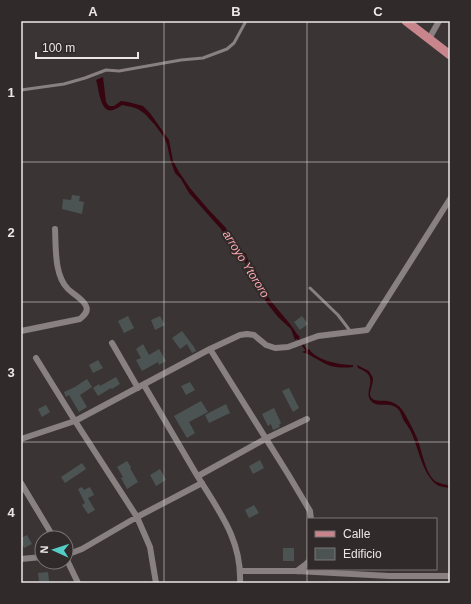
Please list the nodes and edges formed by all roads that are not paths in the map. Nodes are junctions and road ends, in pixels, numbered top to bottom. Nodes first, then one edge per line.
1 (246, 21) edge
2 (406, 21) edge
3 (439, 21) edge
4 (429, 39) junction
5 (450, 55) edge
6 (21, 90) edge
7 (450, 199) edge
8 (55, 229) dead end
9 (310, 288) dead end
10 (21, 331) edge
11 (351, 332) junction
12 (112, 342) dead end
13 (210, 349) junction
14 (36, 358) dead end
15 (144, 385) junction
16 (138, 388) junction
17 (307, 419) dead end
18 (75, 421) junction
19 (265, 438) junction
20 (21, 439) edge
21 (198, 476) junction
22 (21, 483) edge
23 (202, 483) junction
24 (137, 517) junction
25 (311, 518) edge
26 (49, 530) edge
27 (74, 552) edge
28 (34, 558) edge
29 (21, 559) edge
30 (307, 563) edge
31 (72, 570) edge
32 (240, 571) junction
33 (297, 571) junction
34 (326, 571) edge
35 (388, 576) junction
36 (450, 576) edge
37 (78, 583) edge
38 (156, 583) edge
39 (240, 583) edge
40 (389, 583) edge

1 - 6 lane
2 - 4 main road
3 - 4 street
4 - 5 main road
7 - 11 street
8 - 10 street
9 - 11 lane
11 - 13 street
12 - 16 street
13 - 15 street
13 - 19 street
14 - 18 street
15 - 16 street
15 - 21 street
16 - 18 street
17 - 19 street
18 - 20 street
18 - 24 street
19 - 21 street
19 - 25 street
21 - 23 street
22 - 26 street
23 - 24 street
23 - 32 street
24 - 27 street
24 - 38 street
28 - 29 street
30 - 33 street
31 - 37 street
32 - 33 street
32 - 39 street
33 - 34 street
34 - 35 street
35 - 36 street
35 - 40 street

